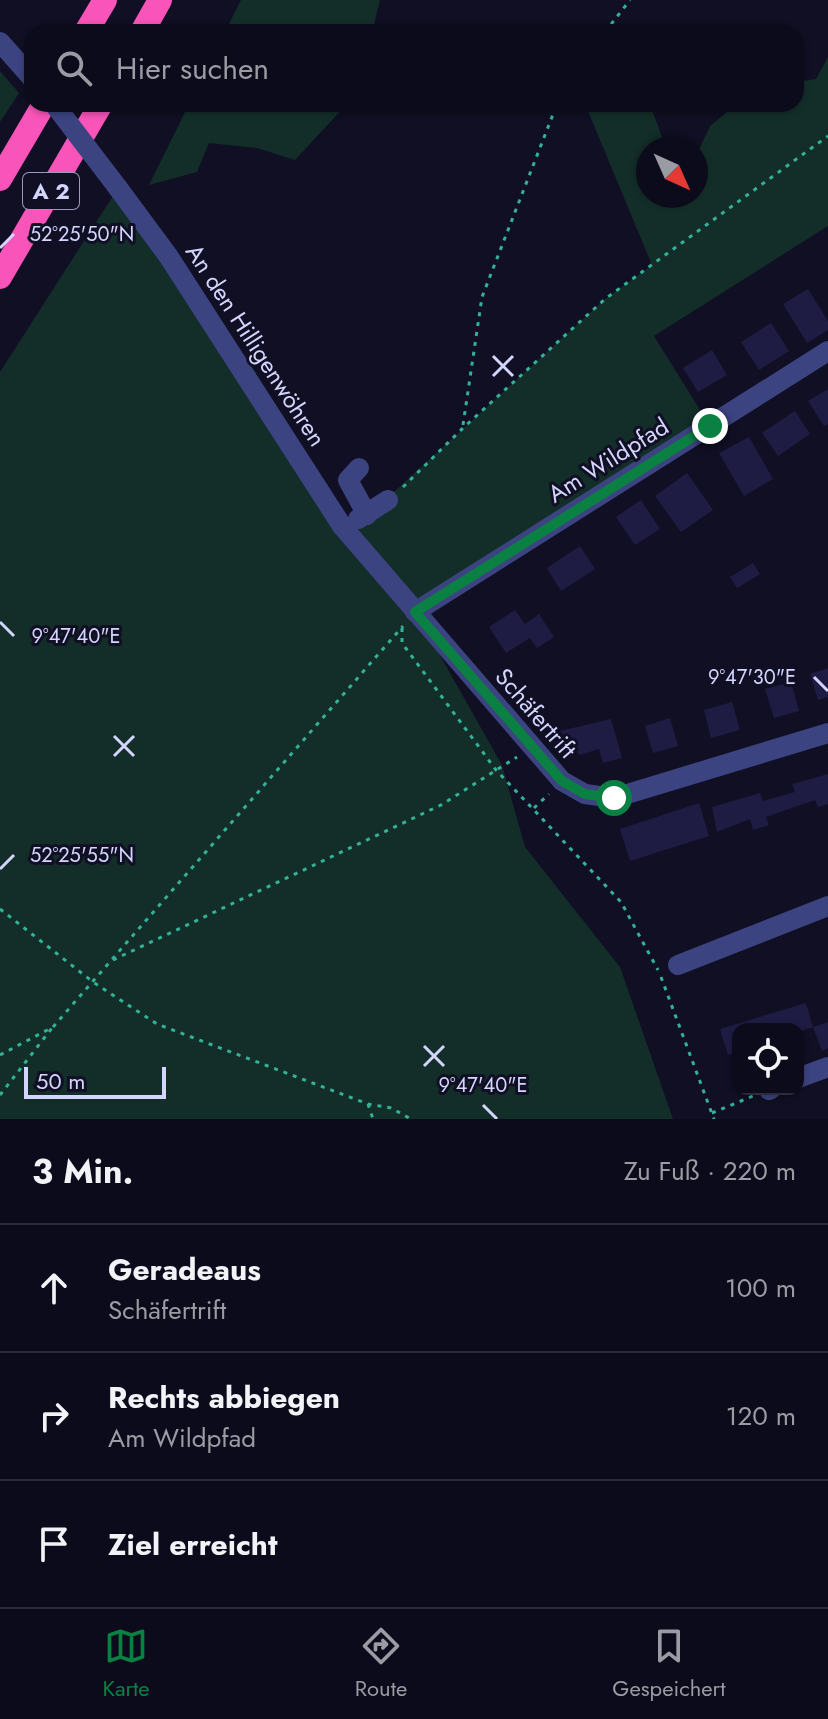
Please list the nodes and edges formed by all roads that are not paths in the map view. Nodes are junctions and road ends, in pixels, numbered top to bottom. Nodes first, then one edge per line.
1 (105, 0) edge
2 (160, 0) edge
3 (91, 24) edge
4 (146, 24) edge
5 (2, 43) edge
6 (24, 69) edge
7 (39, 112) edge
8 (60, 112) edge
9 (96, 112) edge
10 (0, 179) edge
11 (0, 277) edge
12 (828, 351) edge
13 (359, 468) dead end
14 (388, 500) road end
15 (367, 515) junction
16 (342, 526) junction
17 (408, 620) junction
18 (828, 733) edge
19 (828, 906) edge
20 (678, 965) dead end
21 (828, 1067) edge
22 (804, 1076) edge

1 - 3 highway
2 - 4 highway
5 - 6 street
7 - 10 highway, A 2
8 - 16 street, An den Hilligenwöhren, bridge
9 - 11 highway, A 2
12 - 17 street, Am Wildpfad
13 - 15 street
14 - 15 street
15 - 16 street
16 - 17 street, An den Hilligenwöhren
17 - 18 street, Schäfertrift
19 - 20 street
21 - 22 street

